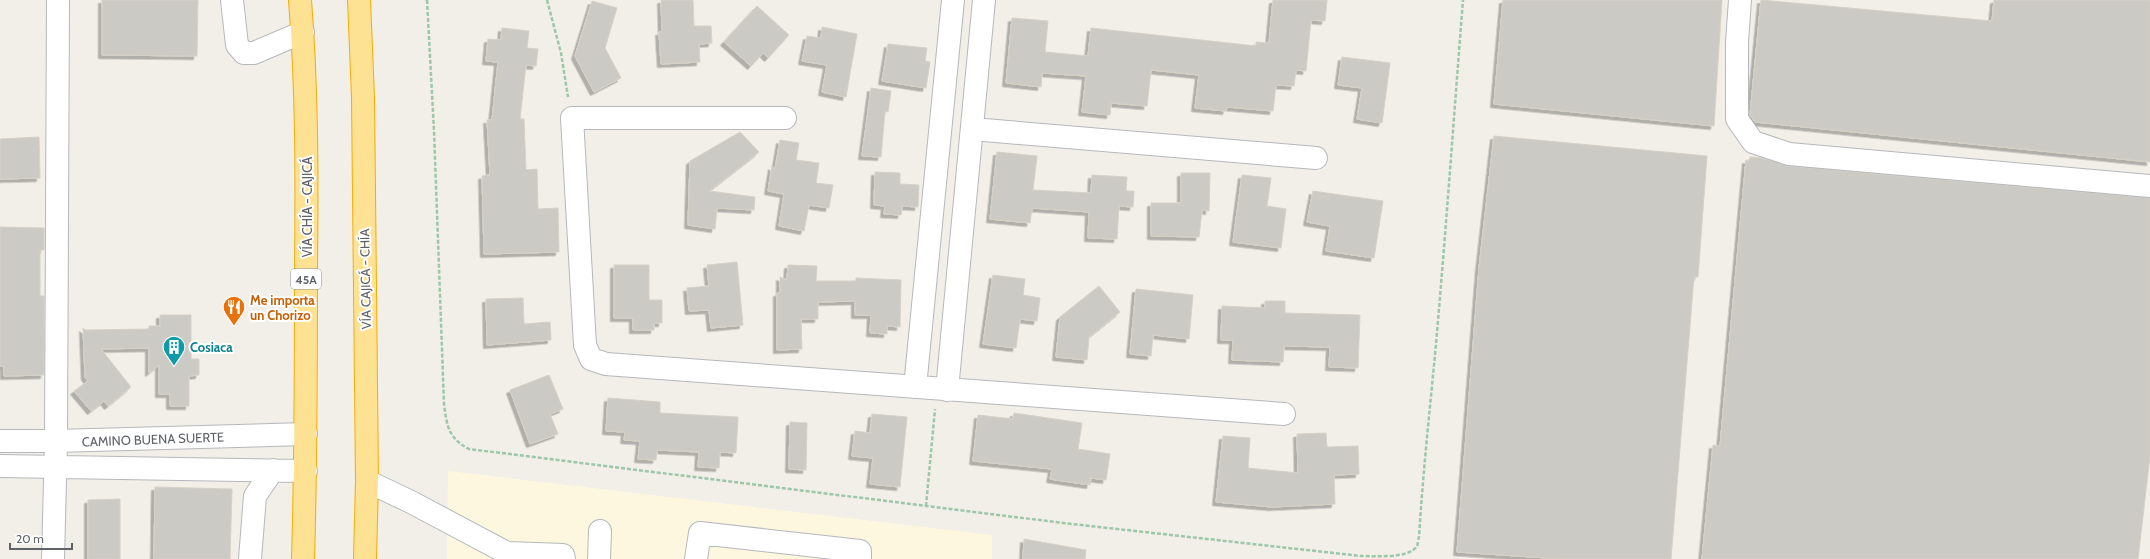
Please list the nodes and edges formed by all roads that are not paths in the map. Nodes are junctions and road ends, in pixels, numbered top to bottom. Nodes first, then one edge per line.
1 (58, 0) edge
2 (232, 0) edge
3 (300, 0) edge
4 (359, 0) edge
5 (1740, 0) edge
6 (952, 4) edge
7 (984, 6) edge
8 (303, 32) junction
9 (785, 118) dead end
10 (972, 129) junction
11 (1316, 158) dead end
12 (2150, 186) edge
13 (915, 388) junction
14 (942, 389) junction
15 (1284, 414) dead end
16 (306, 434) junction
17 (0, 441) edge
18 (56, 441) junction
19 (0, 466) edge
20 (56, 466) junction
21 (273, 470) junction
22 (306, 470) junction
23 (367, 481) junction
24 (600, 531) dead end
25 (507, 556) edge
26 (54, 559) edge
27 (250, 559) edge
28 (303, 559) edge
29 (365, 559) edge
30 (564, 559) edge
31 (599, 559) edge
32 (696, 559) edge
33 (860, 559) edge

1 - 18 street
2 - 8 street
3 - 8 highway, VÍA CHÍA - CAJICÁ / 45A
4 - 23 highway, VÍA CAJICÁ - CHÍA
5 - 12 street
6 - 7 street
6 - 13 street
7 - 10 street
8 - 16 highway, VÍA CHÍA - CAJICÁ / 45A
9 - 13 street
10 - 11 street
10 - 14 street
13 - 14 street
14 - 15 street
16 - 18 street, CAMINO BUENA SUERTE
16 - 22 highway, VÍA CHÍA - CAJICÁ / 45A
17 - 18 street, CAMINO BUENA SUERTE
18 - 20 street
19 - 20 street, CAMINO BUENA SUERTE
20 - 21 street, CAMINO BUENA SUERTE
20 - 26 street
21 - 22 street, CAMINO BUENA SUERTE
21 - 27 street
22 - 28 highway, VÍA CHÍA - CAJICÁ / 45A
23 - 25 street
23 - 29 highway, VÍA CAJICÁ - CHÍA
24 - 31 street
25 - 30 street
32 - 33 street

